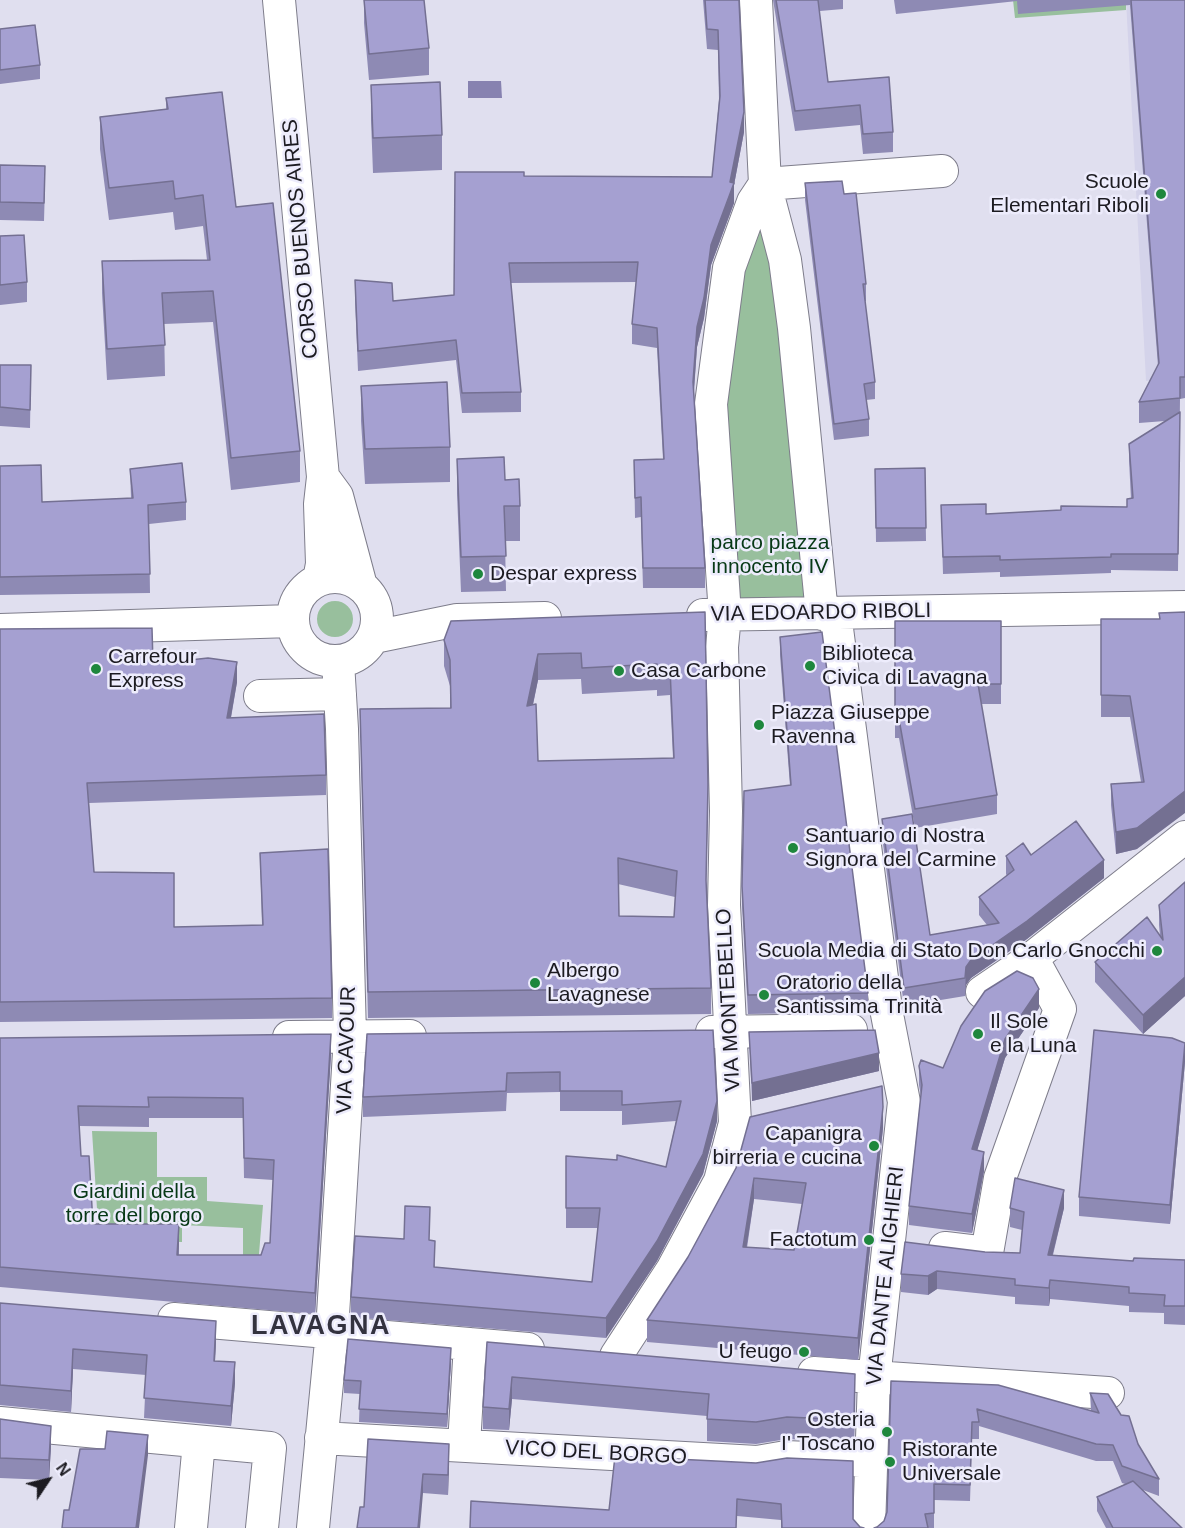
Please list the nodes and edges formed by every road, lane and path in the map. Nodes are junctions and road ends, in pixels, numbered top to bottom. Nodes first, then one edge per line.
1 (279, 0) edge
2 (756, 0) edge
3 (942, 171) dead end
4 (765, 184) junction
5 (323, 477) junction
6 (319, 580) junction
7 (367, 594) junction
8 (1185, 607) edge
9 (829, 614) junction
10 (678, 615) edge
11 (725, 615) junction
12 (573, 618) edge
13 (457, 620) junction
14 (292, 621) junction
15 (0, 630) edge
16 (374, 637) junction
17 (338, 662) junction
18 (340, 694) junction
19 (260, 696) dead end
20 (1185, 837) edge
21 (1032, 958) junction
22 (982, 992) edge
23 (890, 1026) junction
24 (731, 1032) junction
25 (686, 1033) edge
26 (440, 1035) edge
27 (350, 1036) junction
28 (263, 1037) edge
29 (768, 1115) edge
30 (735, 1123) junction
31 (889, 1241) junction
32 (140, 1316) edge
33 (332, 1331) junction
34 (470, 1344) junction
35 (616, 1356) junction
36 (651, 1359) edge
37 (780, 1370) edge
38 (874, 1379) junction
39 (1108, 1393) edge
40 (0, 1423) edge
41 (321, 1438) junction
42 (199, 1442) junction
43 (464, 1445) junction
44 (872, 1461) junction
45 (191, 1528) edge
46 (262, 1528) edge
47 (313, 1528) edge
48 (869, 1528) edge

1 - 5 street, CORSO BUENOS AIRES
2 - 4 street, VIA DANTE ALIGHIERI
3 - 4 street
4 - 9 street, VIA DANTE ALIGHIERI
4 - 11 street, VIA MONTEBELLO
5 - 6 street, CORSO BUENOS AIRES
5 - 7 street, CORSO BUENOS AIRES
6 - 7 street
6 - 14 street
7 - 13 street
7 - 16 street
8 - 9 street, VIA EDOARDO RIBOLI
9 - 11 street, VIA EDOARDO RIBOLI
9 - 23 street, VIA DANTE ALIGHIERI
10 - 11 street, VIA EDOARDO RIBOLI
11 - 24 street, VIA MONTEBELLO
12 - 13 street
13 - 16 street
14 - 15 street
14 - 17 street
16 - 17 street
17 - 18 street, VIA CAVOUR
18 - 19 street
18 - 27 street, VIA CAVOUR
20 - 21 street
21 - 22 street
21 - 31 street
23 - 24 street
23 - 31 street, VIA DANTE ALIGHIERI
24 - 25 street
24 - 30 street, VIA MONTEBELLO
26 - 27 street
27 - 28 street
27 - 33 street, VIA CAVOUR
29 - 30 street
30 - 35 street, VIA MONTEBELLO
31 - 38 street, VIA DANTE ALIGHIERI
32 - 33 street
33 - 34 street
33 - 41 street, VIA CAVOUR
34 - 35 street
34 - 43 street
35 - 36 street
37 - 38 street
38 - 39 street
38 - 44 street, VIA DANTE ALIGHIERI
40 - 42 street
41 - 43 street, VICO DEL BORGO
41 - 47 street, VIA CAVOUR
42 - 45 street
42 - 46 street
43 - 44 street, VICO DEL BORGO
44 - 48 street, VIA DANTE ALIGHIERI

